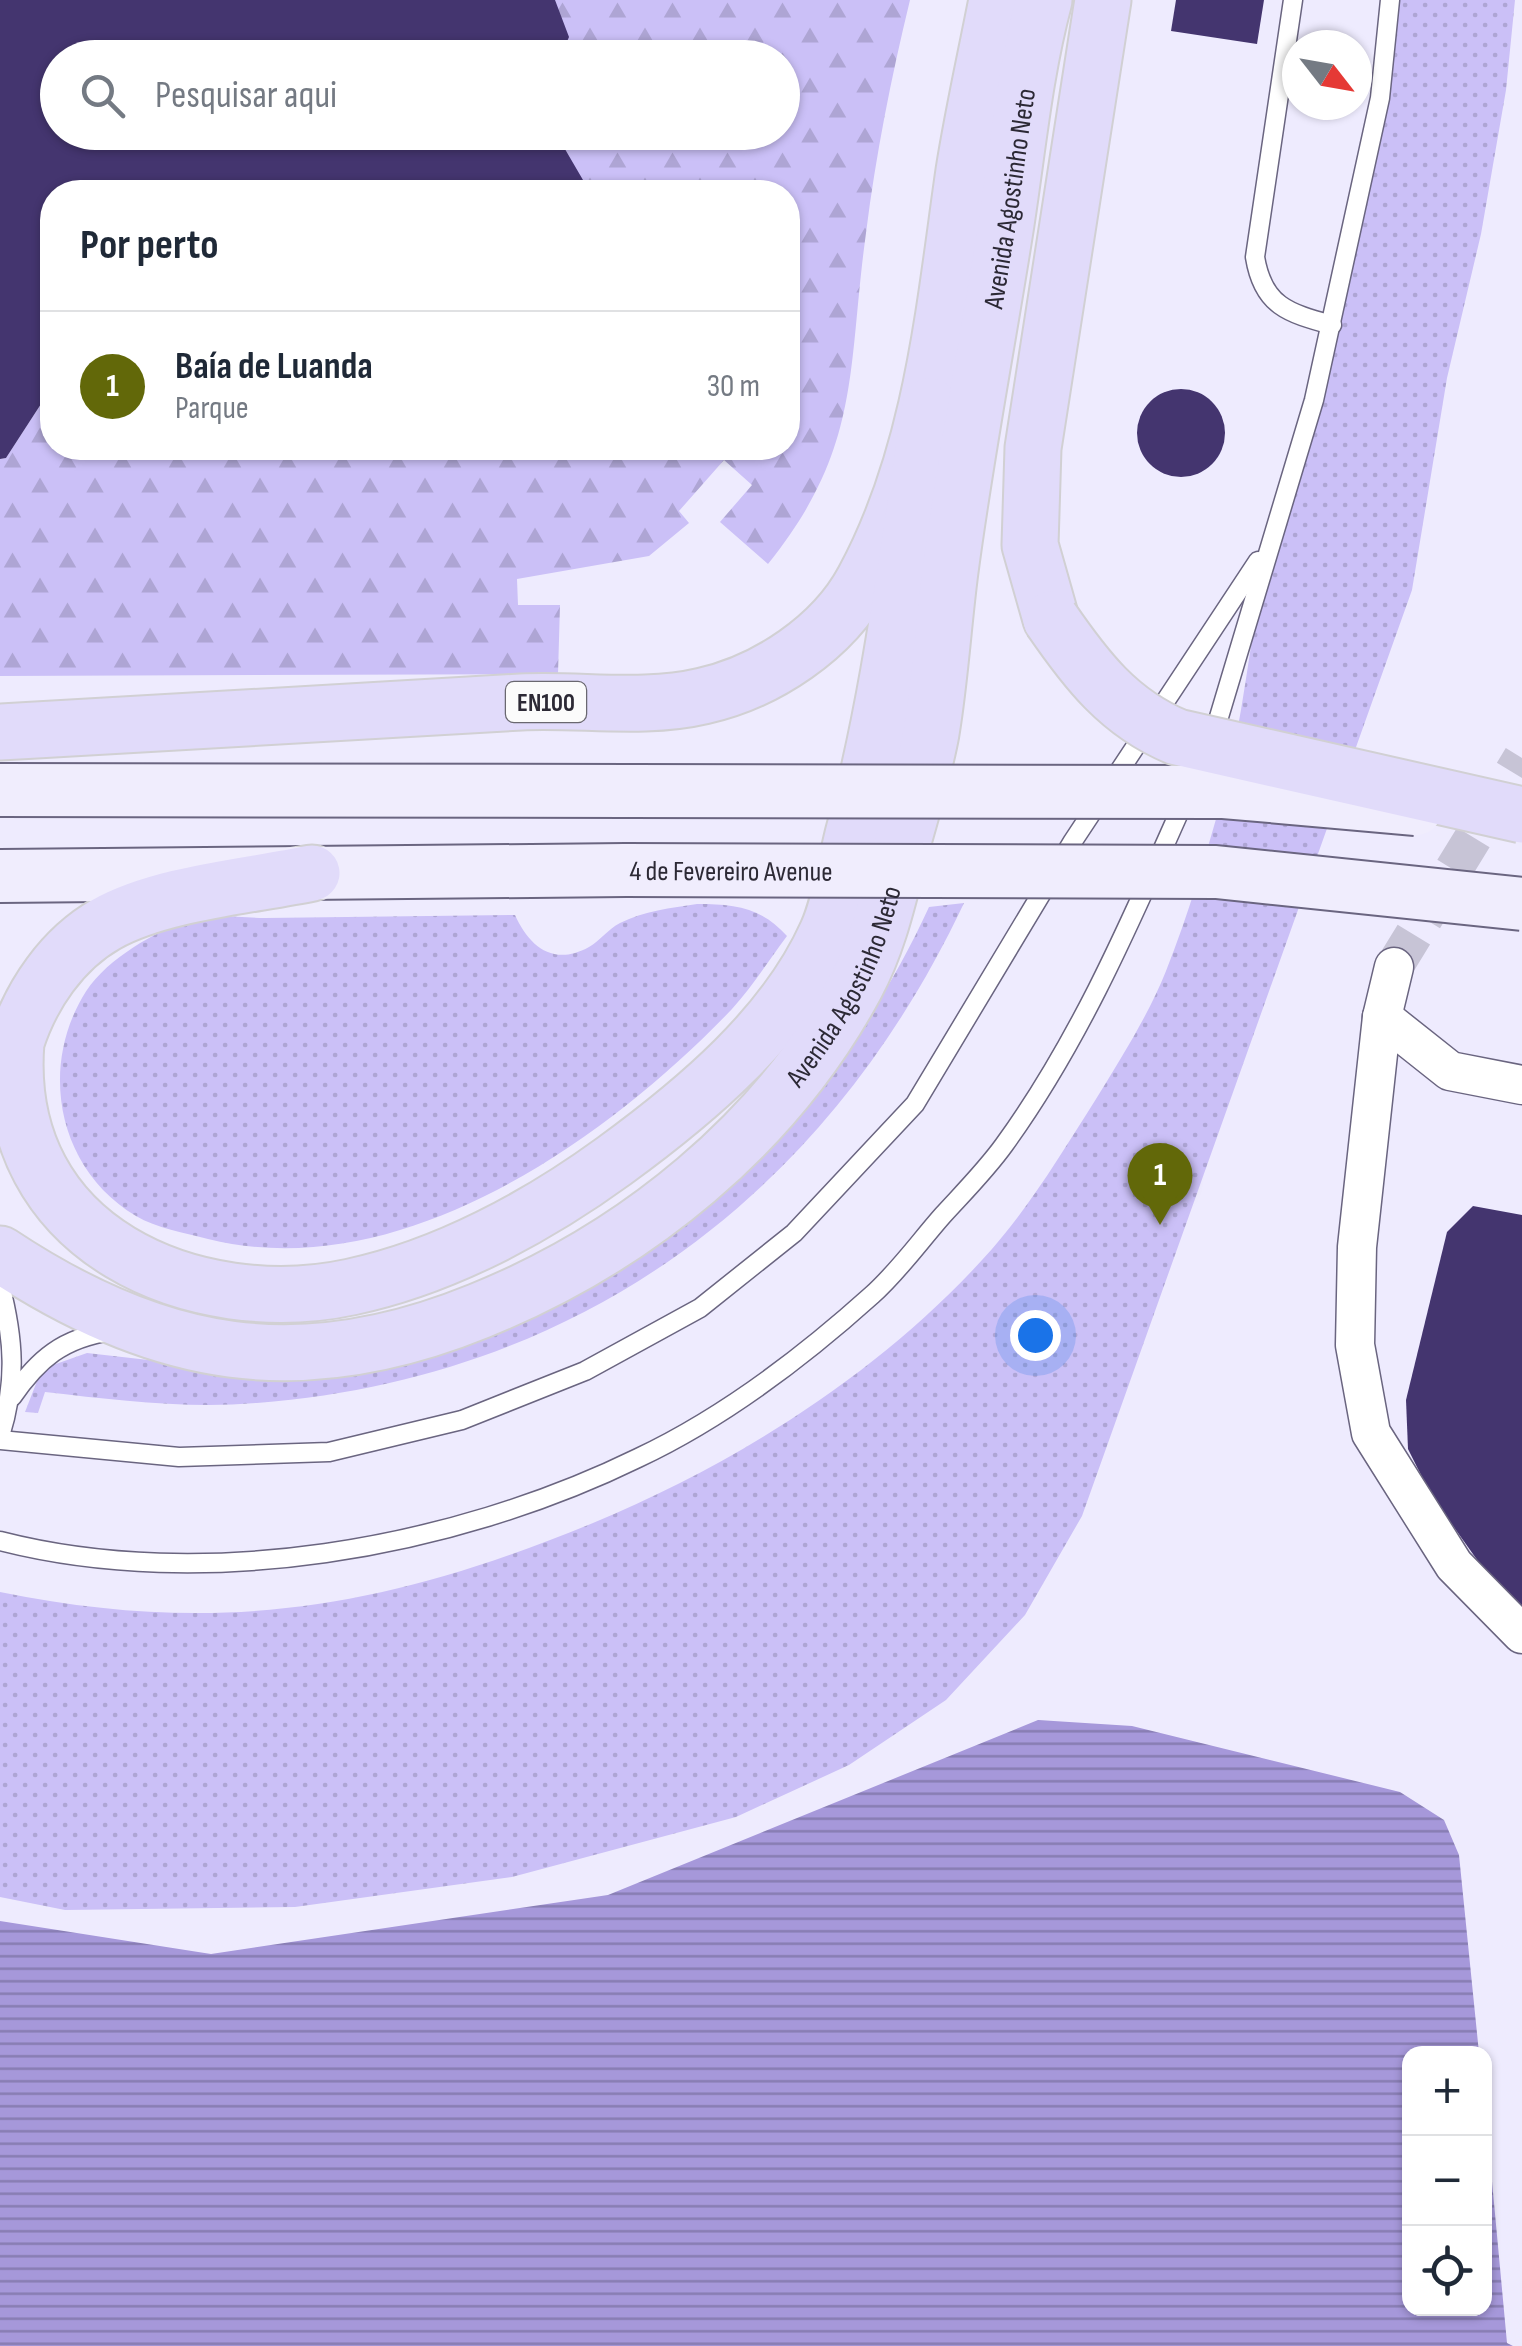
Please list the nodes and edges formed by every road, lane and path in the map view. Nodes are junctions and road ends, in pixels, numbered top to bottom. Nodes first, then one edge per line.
1 (998, 0) edge
2 (1044, 0) edge
3 (1103, 0) edge
4 (1293, 0) edge
5 (1390, 0) edge
6 (1332, 325) junction
7 (930, 406) junction
8 (1270, 544) junction
9 (0, 732) edge
10 (0, 790) edge
11 (1522, 817) edge
12 (312, 873) junction
13 (0, 876) edge
14 (1522, 904) edge
15 (1394, 967) tunnel mouth
16 (1382, 1017) junction
17 (1522, 1085) edge
18 (0, 1254) edge
19 (0, 1285) edge
20 (142, 1330) junction
21 (12, 1397) junction
22 (0, 1438) edge
23 (0, 1542) edge
24 (1522, 1634) edge

1 - 7 main road, Avenida Agostinho Neto / EN100
2 - 20 main road, Avenida Agostinho Neto
3 - 11 main road, bridge
4 - 6 lane
5 - 6 lane
6 - 8 lane
7 - 9 main road, Avenida Agostinho Neto / EN100
7 - 12 main road
8 - 22 lane
8 - 23 lane
10 - 11 street, bridge
12 - 13 street, 4 de Fevereiro Avenue
12 - 14 street, 4 de Fevereiro Avenue, bridge
15 - 16 street
16 - 17 street
16 - 24 street
18 - 20 main road, Avenida Agostinho Neto
19 - 21 lane
20 - 21 lane
21 - 22 lane

